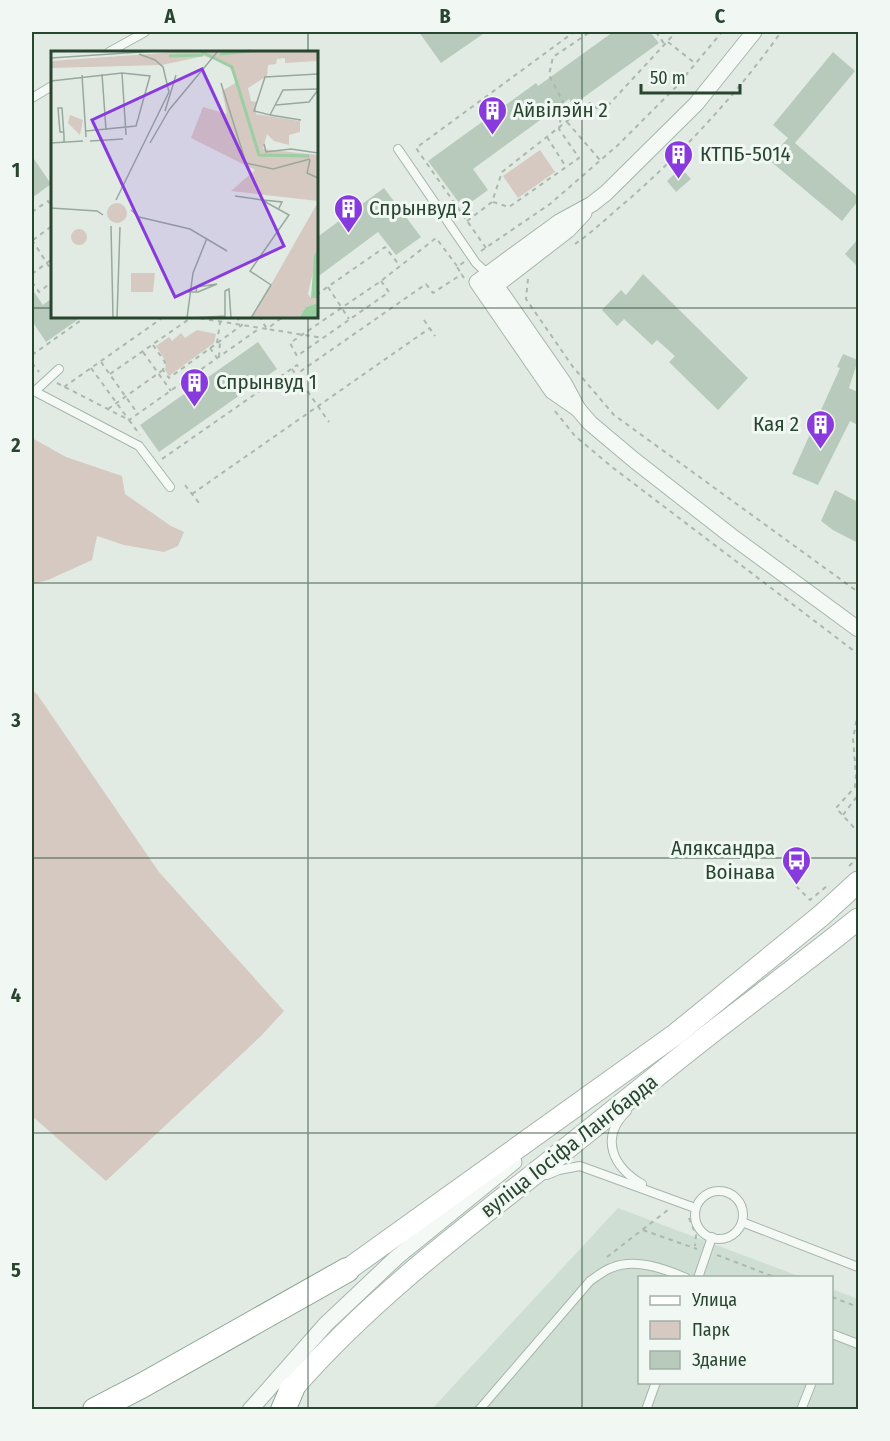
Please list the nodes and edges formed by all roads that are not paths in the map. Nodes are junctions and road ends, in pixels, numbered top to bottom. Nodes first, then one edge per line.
1 (145, 32) edge
2 (754, 32) edge
3 (111, 51) edge
4 (51, 87) edge
5 (32, 98) edge
6 (398, 149) dead end
7 (476, 263) junction
8 (486, 284) junction
9 (59, 369) dead end
10 (33, 391) edge
11 (170, 487) dead end
12 (858, 629) edge
13 (850, 877) edge
14 (858, 919) edge
15 (676, 1034) junction
16 (663, 1073) junction
17 (656, 1193) junction
18 (695, 1208) junction
19 (485, 1213) junction
20 (742, 1222) junction
21 (712, 1237) junction
22 (858, 1267) edge
23 (347, 1270) joint
24 (682, 1276) edge
25 (699, 1276) edge
26 (833, 1335) edge
27 (858, 1344) edge
28 (656, 1384) edge
29 (812, 1384) edge
30 (288, 1399) edge
31 (96, 1410) edge
32 (250, 1410) edge
33 (275, 1410) edge
34 (479, 1410) edge
35 (646, 1410) edge
36 (801, 1410) edge

1 - 3 lane
2 - 8 street
4 - 5 lane
6 - 7 lane
7 - 8 lane
7 - 8 lane
8 - 12 street
9 - 10 lane
10 - 11 lane
13 - 15 main road, вуліца Іосіфа Лангбарда
14 - 16 main road, вуліца Іосіфа Лангбарда
15 - 23 main road, вуліца Іосіфа Лангбарда
15 - 32 street
16 - 17 lane
16 - 19 main road, вуліца Іосіфа Лангбарда
17 - 18 lane
17 - 19 lane
18 - 20 lane
18 - 21 lane
19 - 30 main road, вуліца Іосіфа Лангбарда
20 - 21 lane
20 - 22 lane
21 - 25 lane
23 - 31 highway
24 - 34 lane
26 - 27 lane
28 - 35 lane
29 - 36 lane
30 - 33 street

